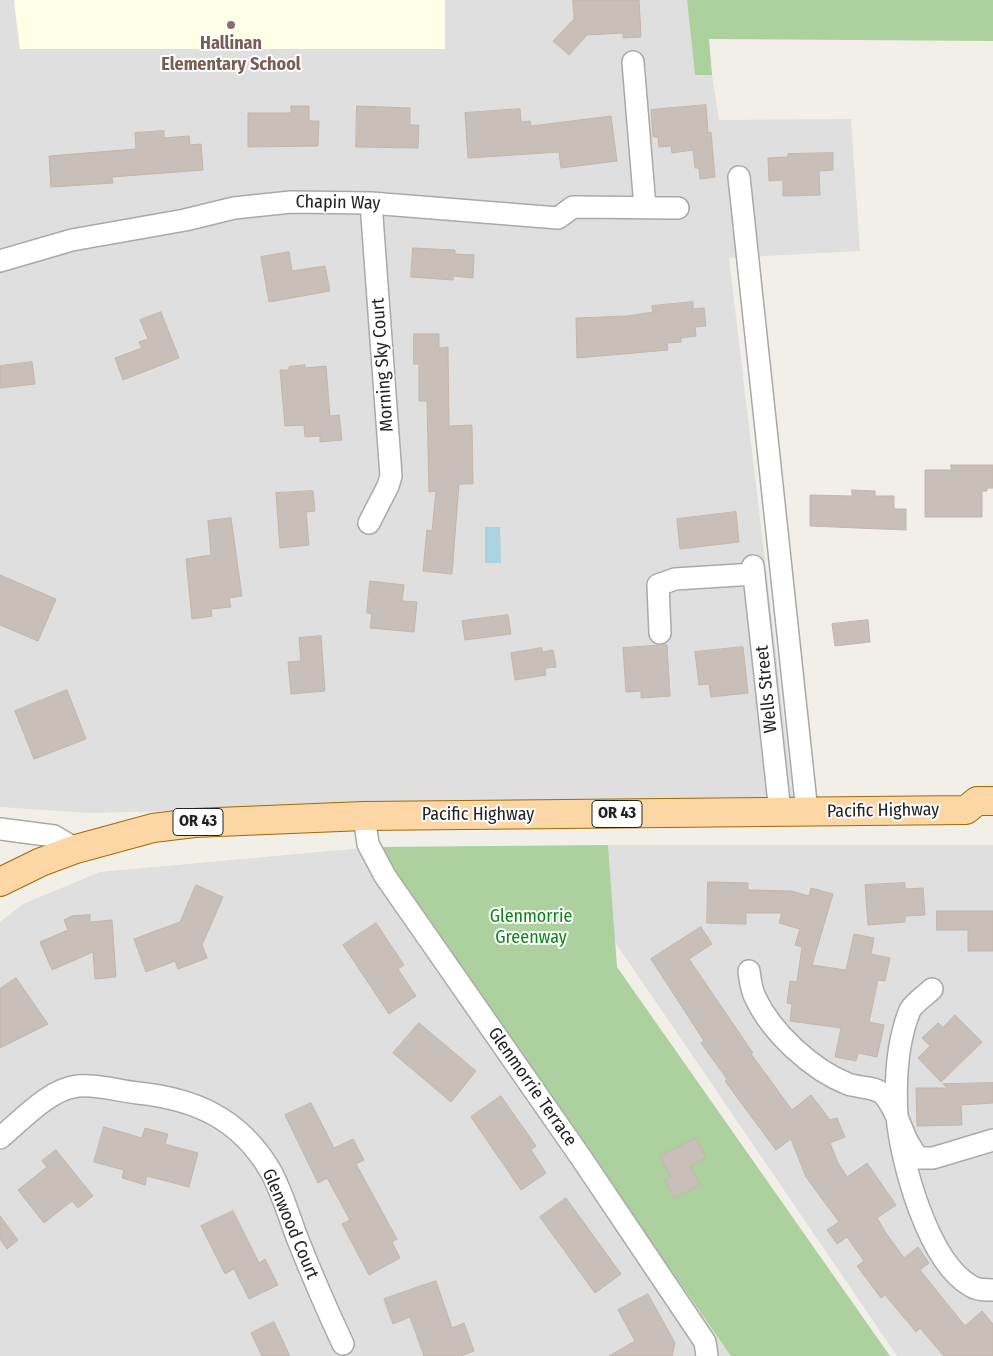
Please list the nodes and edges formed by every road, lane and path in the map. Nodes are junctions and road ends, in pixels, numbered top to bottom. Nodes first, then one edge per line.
1 (633, 62) dead end
2 (739, 177) dead end
3 (371, 203) junction
4 (645, 207) junction
5 (678, 208) dead end
6 (0, 261) edge
7 (369, 523) dead end
8 (660, 633) dead end
9 (993, 801) edge
10 (966, 810) junction
11 (780, 812) junction
12 (807, 812) junction
13 (364, 816) junction
14 (993, 820) edge
15 (0, 829) edge
16 (76, 849) junction
17 (0, 882) edge
18 (749, 971) dead end
19 (932, 989) dead end
20 (898, 1118) junction
21 (0, 1138) edge
22 (993, 1140) edge
23 (993, 1290) edge
24 (343, 1344) dead end
25 (707, 1356) edge

1 - 4 street
2 - 12 street
3 - 4 street, Chapin Way
3 - 6 street, Chapin Way
3 - 7 street, Morning Sky Court
4 - 5 street, Chapin Way
8 - 11 street, Wells Street
9 - 10 main road, Pacific Highway / OR 43
10 - 12 main road, Pacific Highway / OR 43
10 - 14 main road, Pacific Highway / OR 43
11 - 12 main road, Pacific Highway / OR 43
11 - 13 main road, Pacific Highway / OR 43
13 - 16 main road, Pacific Highway / OR 43
13 - 25 street, Glenmorrie Terrace
15 - 16 street
16 - 17 main road, Pacific Highway / OR 43
18 - 20 street
19 - 20 street
20 - 22 street
20 - 23 street
21 - 24 street, Glenwood Court

